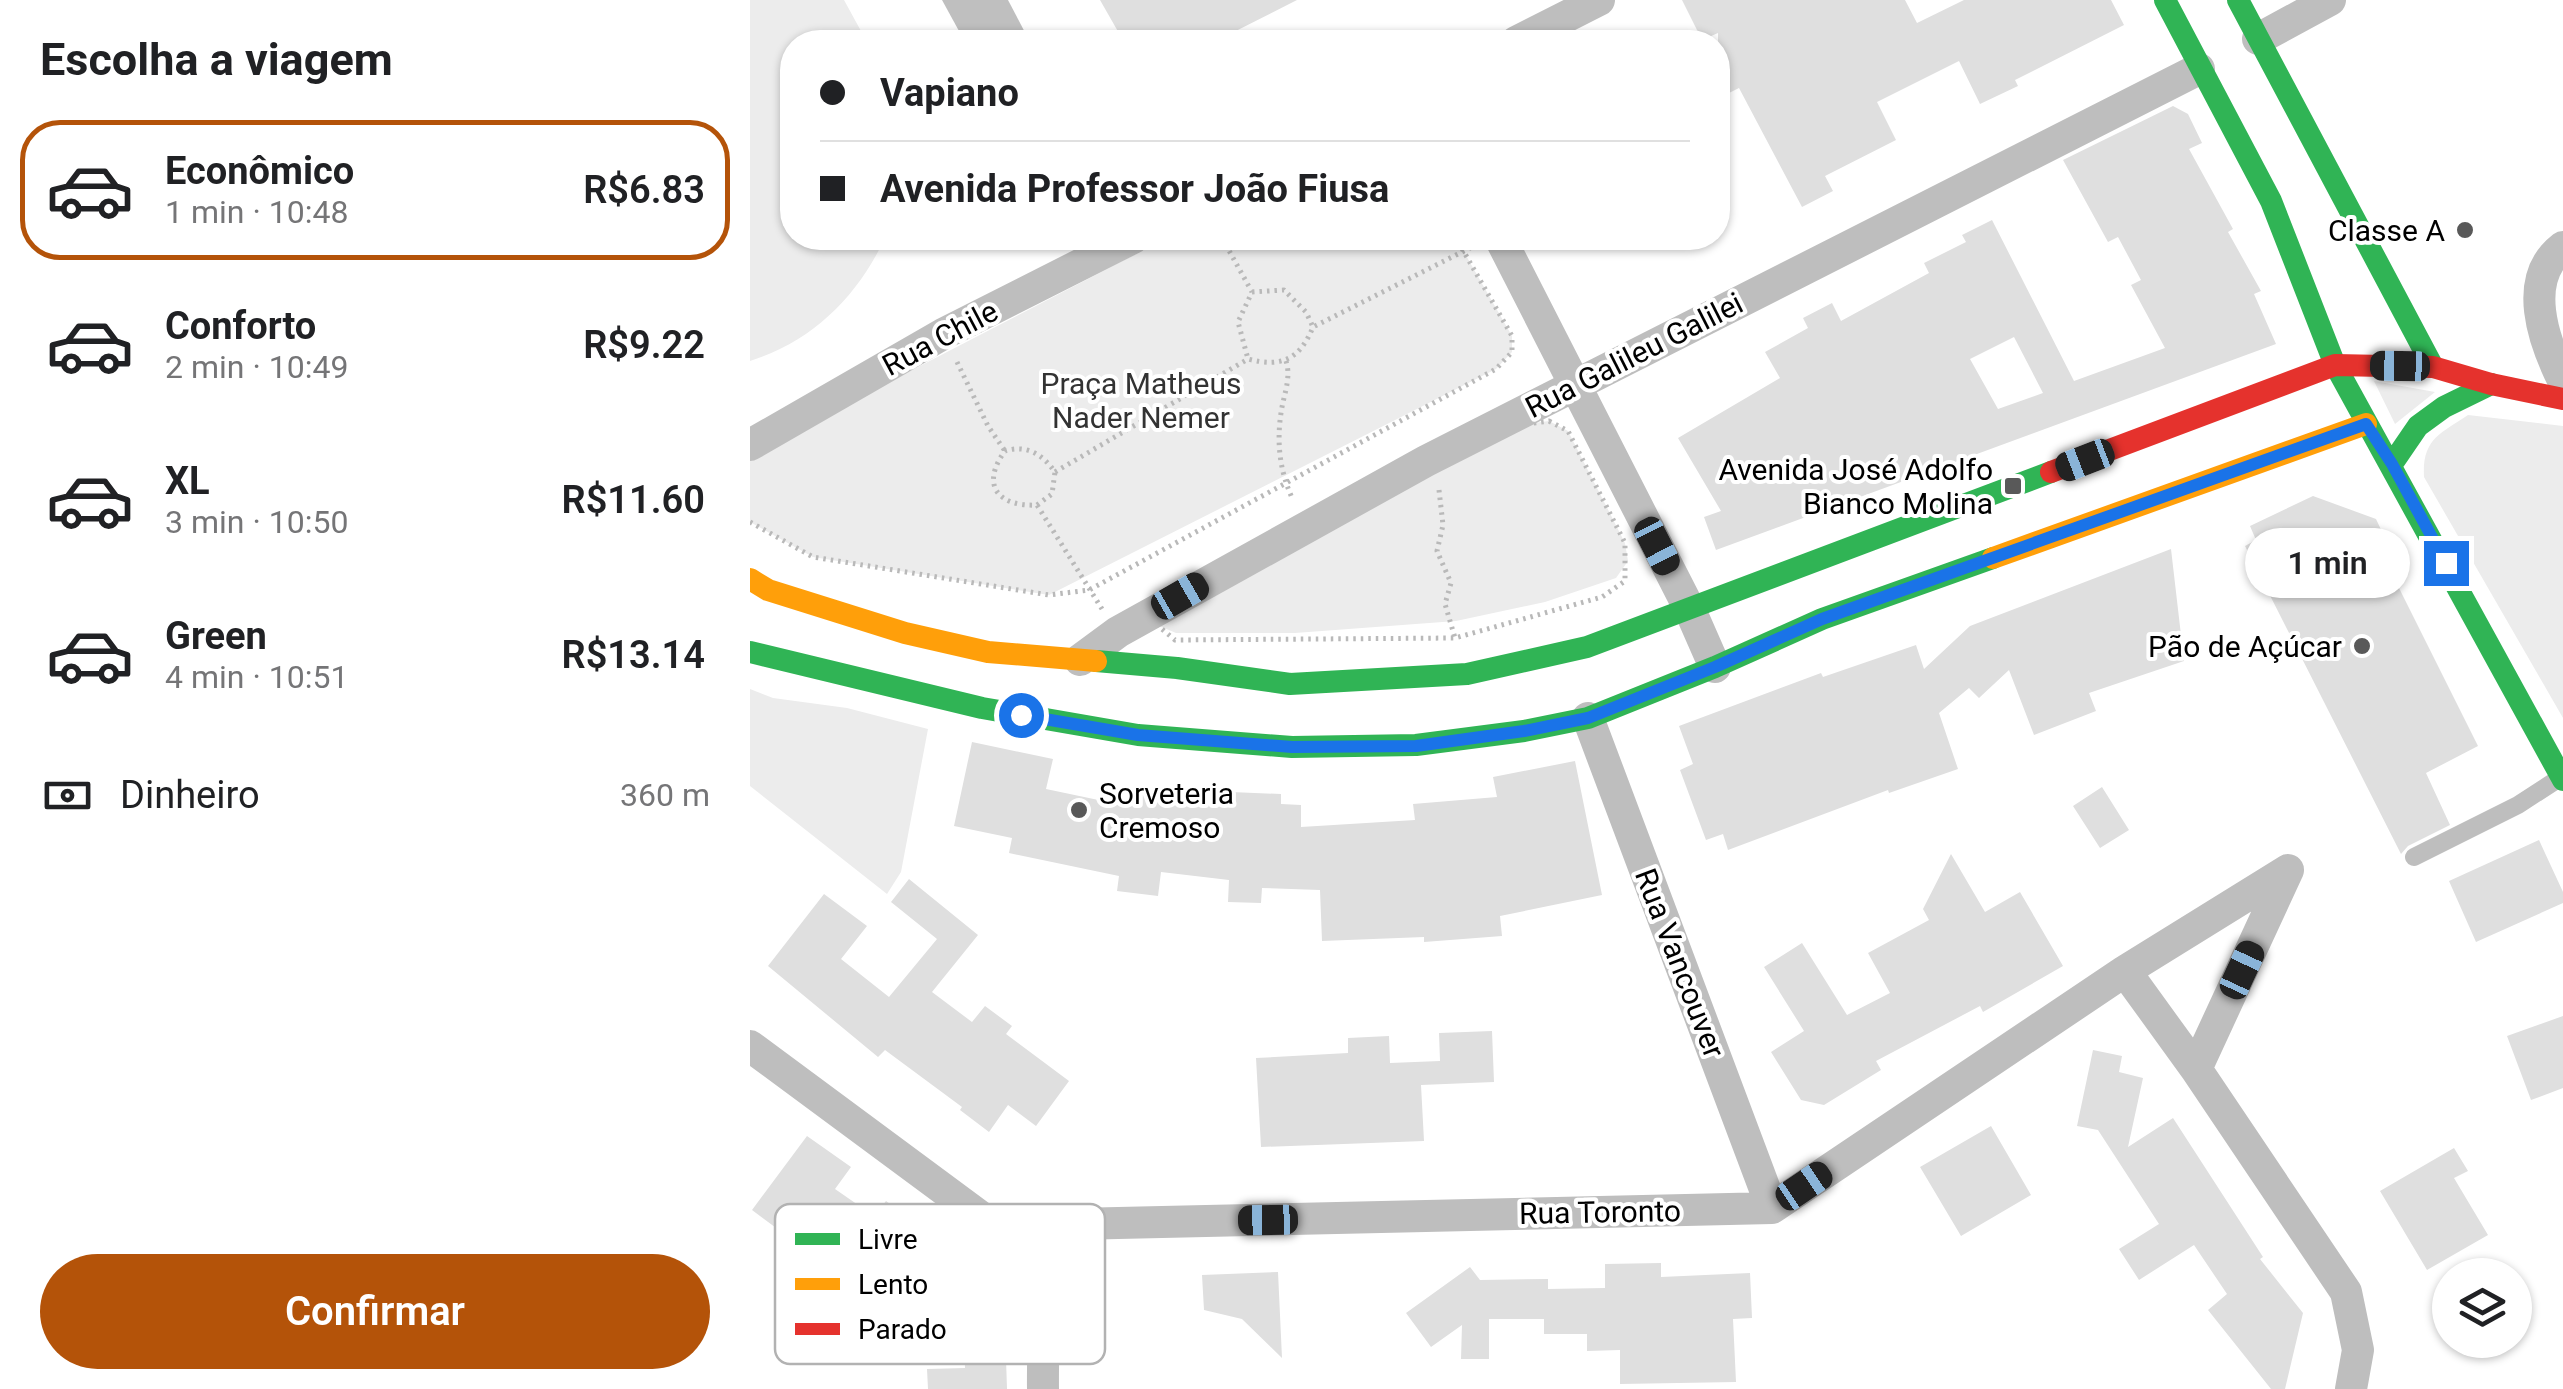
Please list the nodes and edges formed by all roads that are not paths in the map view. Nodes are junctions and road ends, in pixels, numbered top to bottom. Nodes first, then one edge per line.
1 (1598, 0) edge
2 (2165, 0) edge
3 (2238, 0) edge
4 (2330, 0) edge
5 (1539, 30) edge
6 (2258, 38) junction
7 (2199, 69) junction
8 (2563, 248) edge
9 (1109, 250) edge
10 (1494, 250) edge
11 (2335, 365) junction
12 (2432, 367) junction
13 (2563, 380) edge
14 (2491, 384) junction
15 (1576, 385) junction
16 (2563, 400) edge
17 (2366, 424) junction
18 (750, 444) edge
19 (2392, 464) junction
20 (750, 579) edge
21 (1690, 610) junction
22 (750, 652) edge
23 (1080, 660) junction
24 (1715, 667) junction
25 (1588, 718) junction
26 (2562, 778) edge
27 (2414, 858) dead end
28 (2125, 971) junction
29 (750, 1046) edge
30 (2196, 1069) junction
31 (963, 1204) edge
32 (1772, 1208) junction
33 (1105, 1223) edge
34 (1043, 1364) edge
35 (1043, 1389) edge
36 (2351, 1389) edge

1 - 5 street
2 - 7 main road
3 - 6 main road
4 - 6 street
6 - 12 main road
7 - 11 main road
7 - 15 street, Rua Galileu Galilei
8 - 13 street
9 - 18 street, Rua Chile
10 - 15 street
11 - 12 main road
11 - 17 main road
11 - 21 main road
12 - 14 main road
14 - 16 main road
14 - 19 main road
15 - 21 street
15 - 23 street, Rua Galileu Galilei
17 - 19 main road
17 - 24 main road
19 - 26 main road
20 - 23 main road
21 - 23 main road
21 - 24 street
22 - 25 main road
24 - 25 main road
25 - 32 street, Rua Vancouver
26 - 27 lane
28 - 30 street
28 - 30 street
28 - 32 street
29 - 31 street
30 - 36 street
32 - 33 street, Rua Toronto
34 - 35 street

